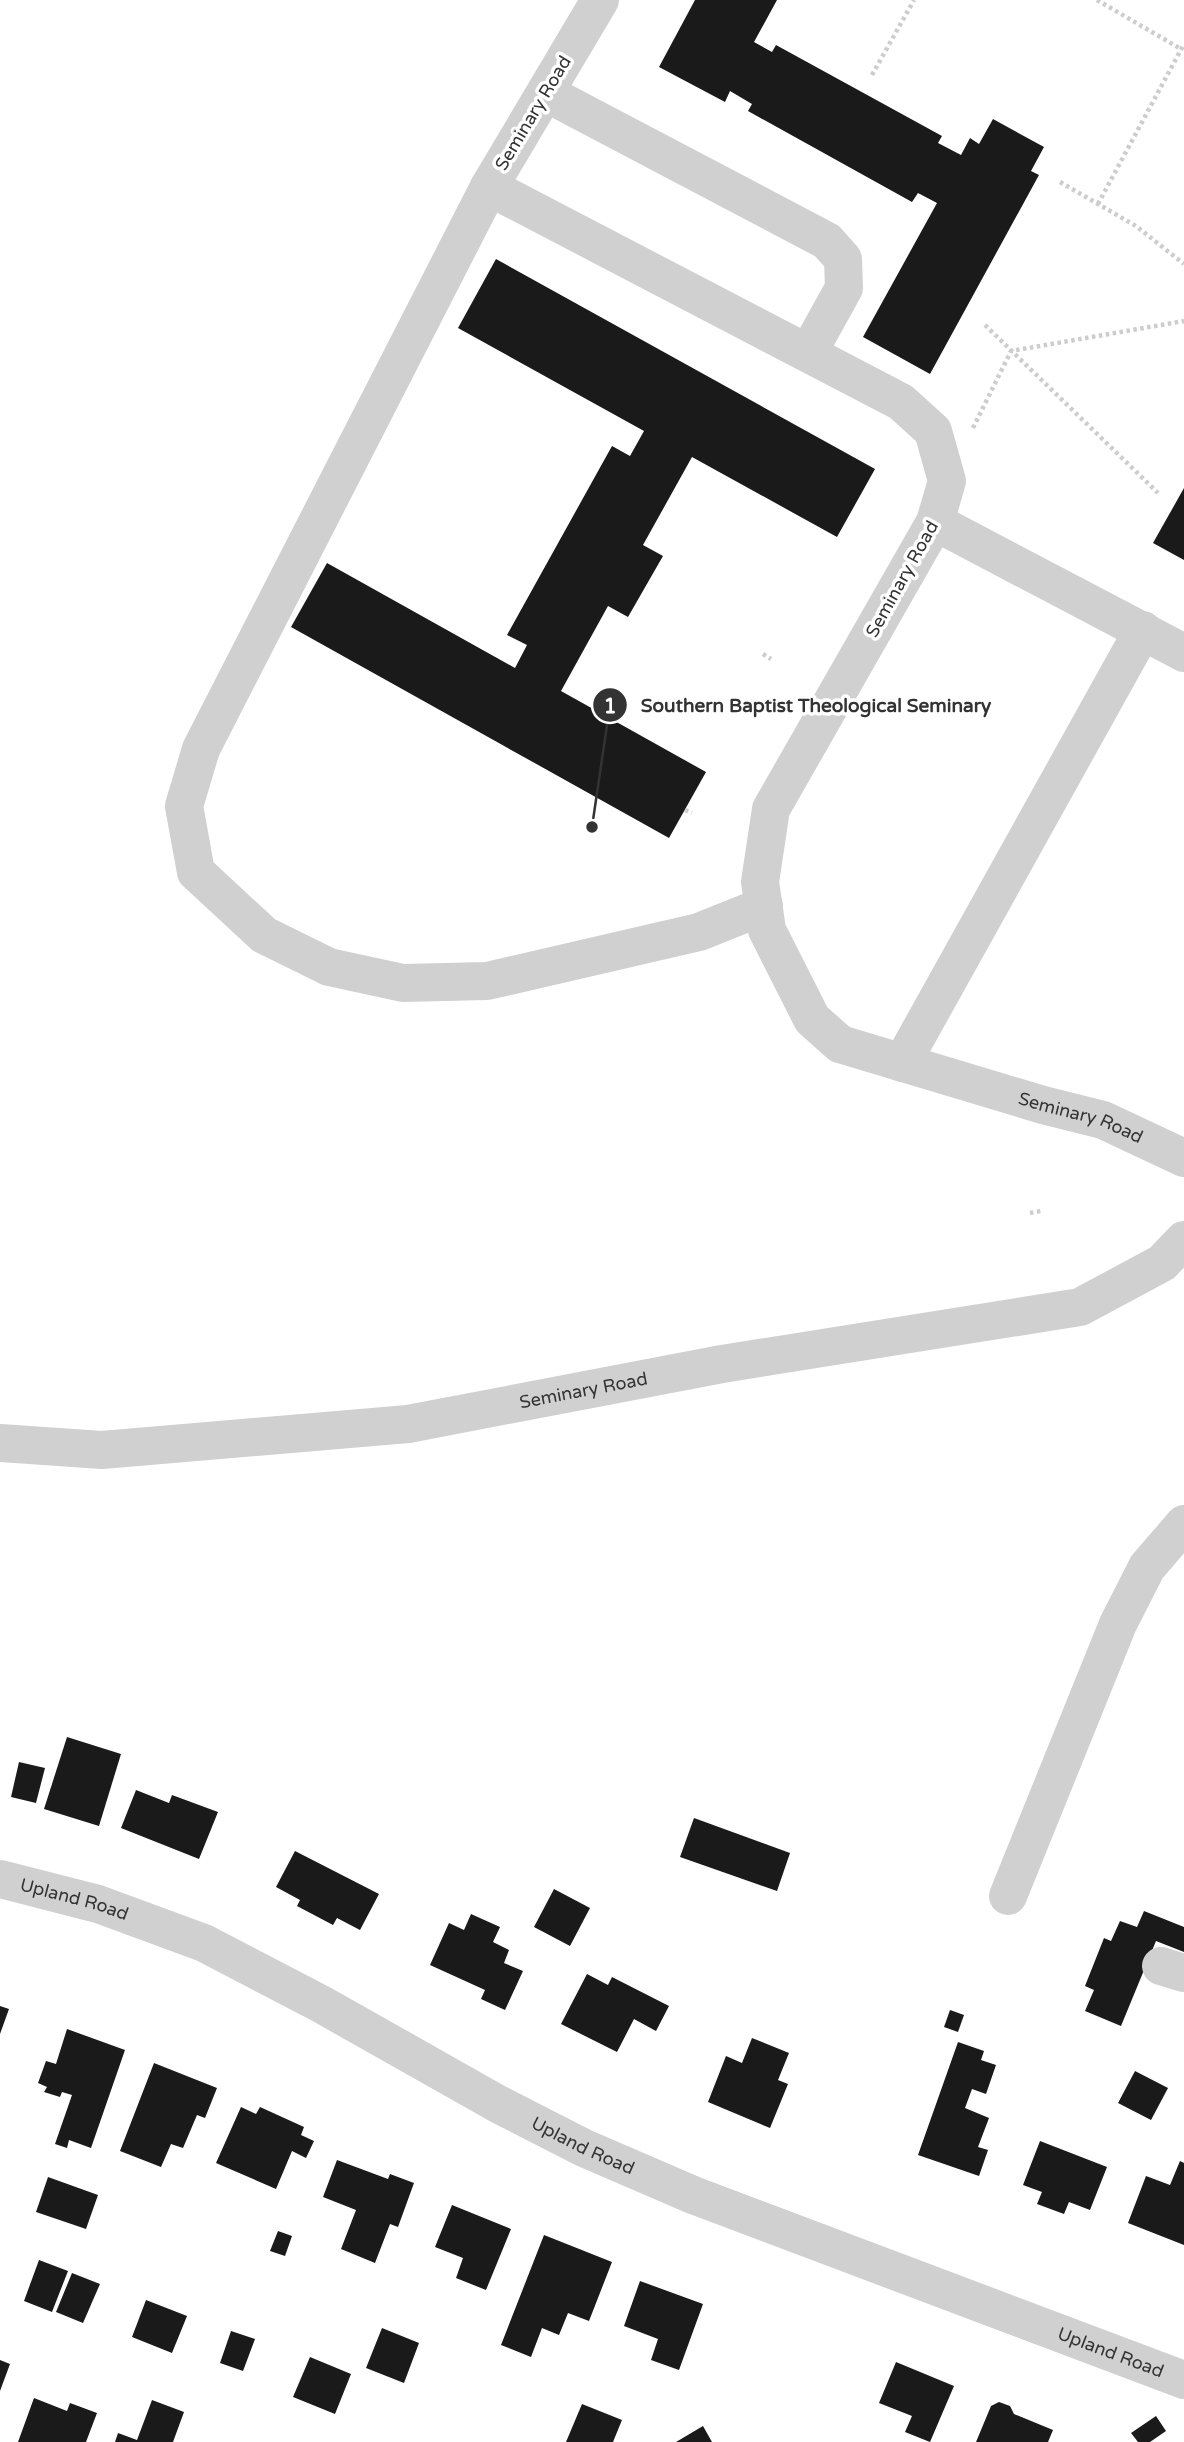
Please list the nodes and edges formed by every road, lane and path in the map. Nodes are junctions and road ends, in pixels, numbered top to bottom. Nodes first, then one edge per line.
1 (600, 0) edge
2 (914, 0) edge
3 (1097, 0) edge
4 (1183, 46) edge
5 (872, 75) dead end
6 (545, 93) junction
7 (1060, 182) dead end
8 (489, 187) junction
9 (1098, 204) junction
10 (1184, 264) edge
11 (1184, 321) edge
12 (985, 325) dead end
13 (1011, 351) junction
14 (808, 353) junction
15 (947, 481) junction
16 (1158, 493) dead end
17 (936, 522) junction
18 (1143, 630) junction
19 (1184, 653) edge
20 (763, 654) dead end
21 (771, 659) dead end
22 (685, 810) dead end
23 (692, 813) dead end
24 (764, 906) junction
25 (902, 1063) junction
26 (1184, 1158) edge
27 (1041, 1211) dead end
28 (1030, 1213) dead end
29 (1184, 1240) edge
30 (0, 1443) edge
31 (1184, 1524) edge
32 (0, 1879) edge
33 (1008, 1896) dead end
34 (1184, 2380) edge

1 - 6 street, Seminary Road
2 - 5 path
3 - 4 path
4 - 9 path
6 - 8 street, Seminary Road
6 - 14 street
7 - 9 path
8 - 14 street, Seminary Road
8 - 24 street
9 - 10 path
11 - 13 path
12 - 13 path
13 - 15 path
13 - 16 path
14 - 15 street, Seminary Road
15 - 17 street, Seminary Road
17 - 18 street
17 - 24 street, Seminary Road
18 - 19 street
18 - 25 street
20 - 21 path
22 - 23 path
24 - 25 street, Seminary Road
25 - 26 street, Seminary Road
27 - 28 path
29 - 30 street, Seminary Road
31 - 33 street
32 - 34 street, Upland Road

